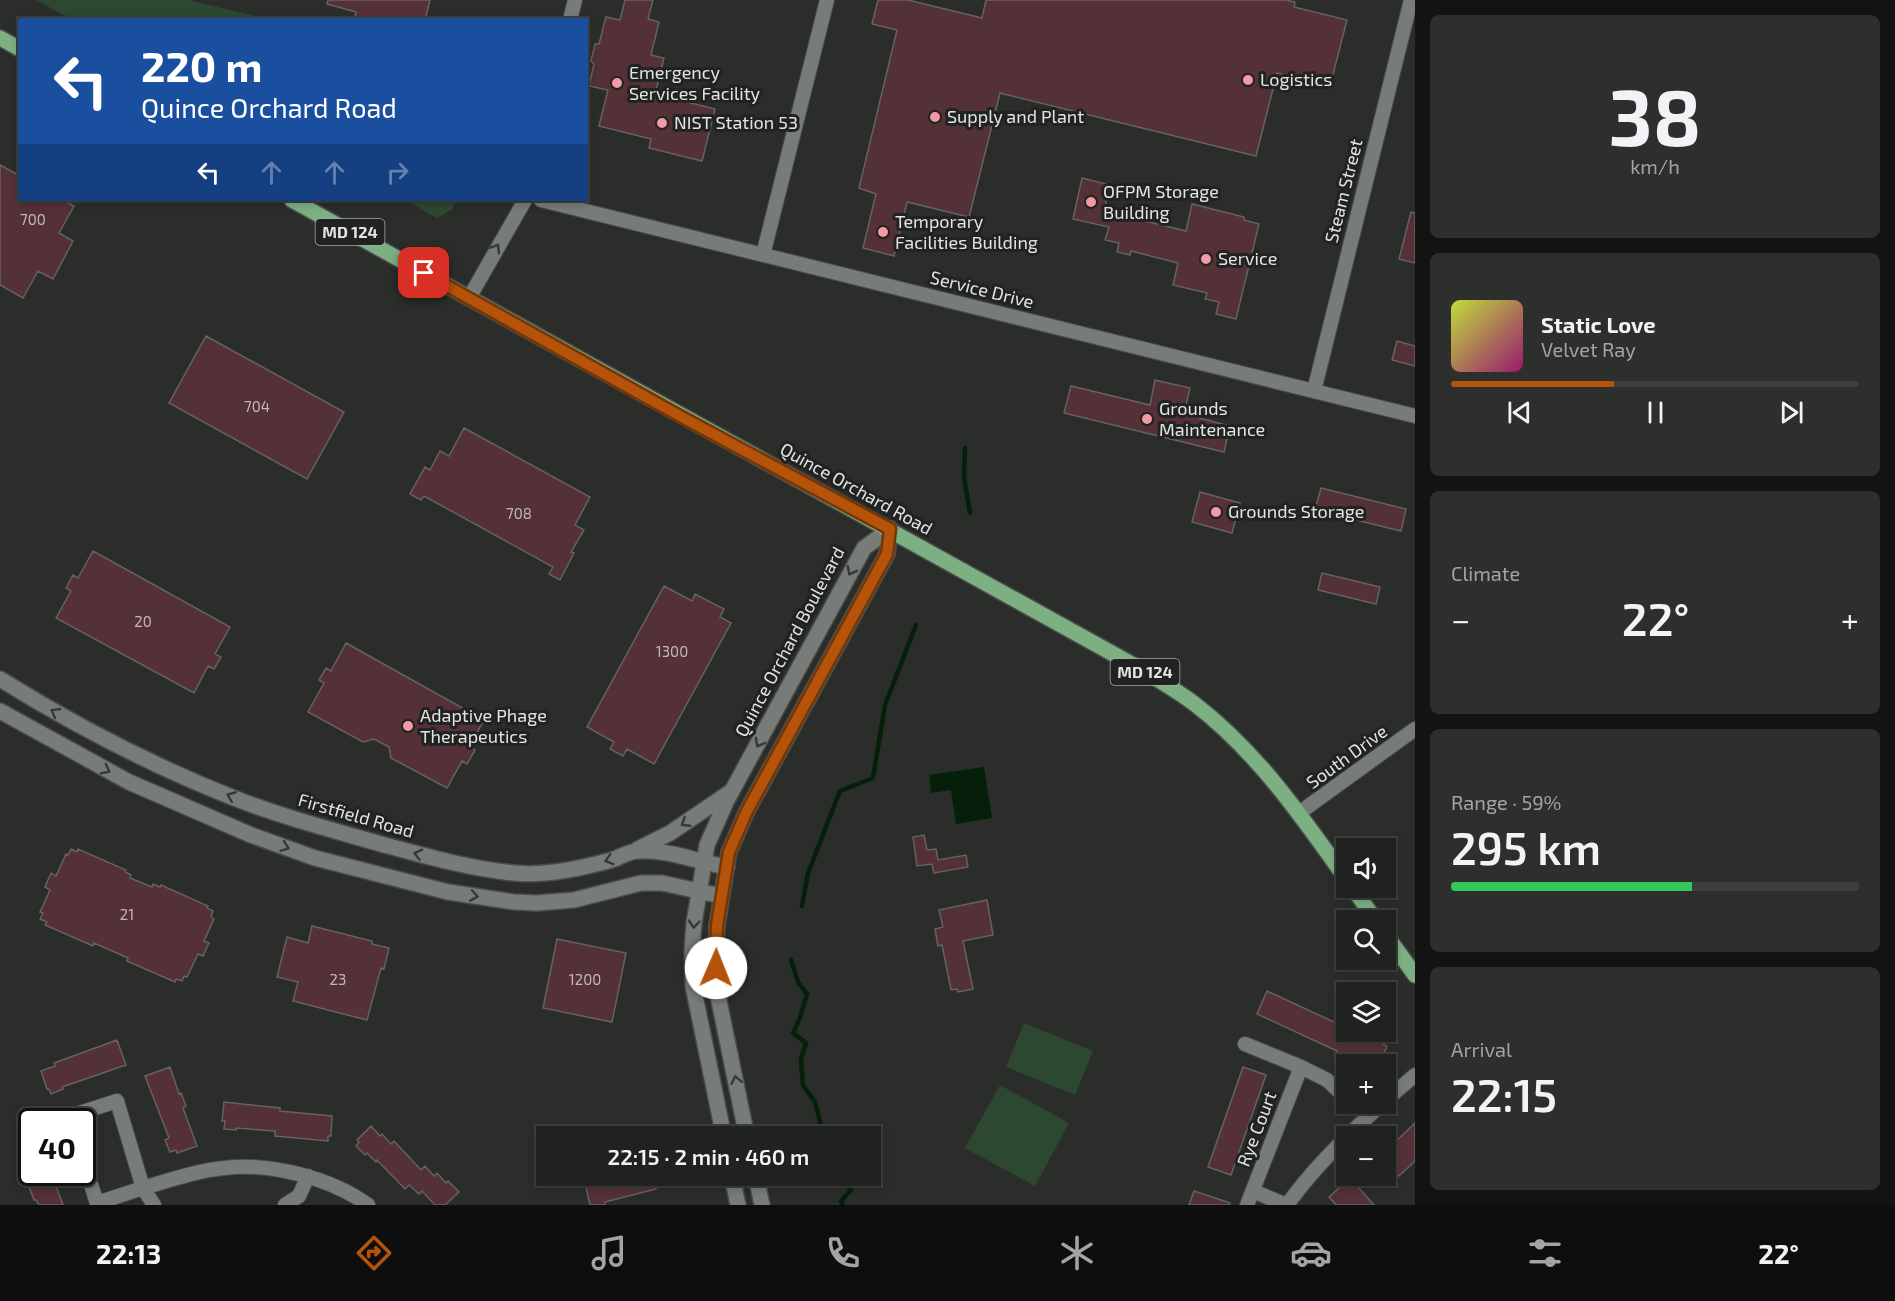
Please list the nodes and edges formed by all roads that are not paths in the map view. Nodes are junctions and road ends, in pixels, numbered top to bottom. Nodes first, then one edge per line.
1 (575, 0) edge
2 (826, 0) edge
3 (1411, 0) edge
4 (570, 18) edge
5 (0, 38) edge
6 (18, 48) edge
7 (294, 201) edge
8 (524, 201) edge
9 (545, 201) edge
10 (764, 255) junction
11 (469, 298) junction
12 (1314, 391) junction
13 (1415, 416) edge
14 (890, 529) junction
15 (0, 679) edge
16 (0, 711) edge
17 (1415, 729) edge
18 (732, 791) junction
19 (1299, 813) junction
20 (636, 850) junction
21 (704, 863) junction
22 (1336, 865) edge
23 (727, 867) junction
24 (699, 891) junction
25 (721, 896) junction
26 (1396, 949) edge
27 (1415, 975) edge
28 (1245, 1044) dead end
29 (1301, 1066) junction
30 (1415, 1075) edge
31 (1336, 1089) edge
32 (1396, 1091) edge
33 (95, 1108) edge
34 (1360, 1114) edge
35 (1371, 1114) edge
36 (1365, 1119) junction
37 (722, 1126) edge
38 (745, 1126) edge
39 (308, 1176) junction
40 (91, 1186) edge
41 (734, 1186) edge
42 (758, 1186) edge
43 (143, 1188) junction
44 (1253, 1191) junction
45 (154, 1205) edge
46 (285, 1205) edge
47 (368, 1205) edge
48 (738, 1205) edge
49 (762, 1205) edge
50 (1247, 1205) edge
51 (1286, 1205) edge

1 - 4 street
2 - 10 street
3 - 12 street, Steam Street
5 - 6 main road
7 - 11 main road, Quince Orchard Road / MD 124
11 -> 8 street
9 - 10 street, Service Drive
10 - 12 street, Service Drive
11 - 14 main road, Quince Orchard Road / MD 124
12 - 13 street, Service Drive
14 -> 18 street, Quince Orchard Boulevard
14 - 19 main road, Quince Orchard Road / MD 124
14 - 23 street
20 -> 15 street, Firstfield Road
16 -> 24 street
17 - 19 street, South Drive
18 -> 20 street
18 - 21 street, Quince Orchard Boulevard
19 - 22 main road, Quince Orchard Road / MD 124
20 - 21 street, Firstfield Road
21 - 23 street, Firstfield Road
21 - 24 street, Quince Orchard Boulevard
23 - 25 street
24 - 25 street
24 -> 37 street, Quince Orchard Boulevard
38 -> 25 street
26 - 27 main road
28 - 29 street
29 - 31 street
29 - 44 street, Rye Court
30 - 32 street
33 - 43 street
34 - 36 street
35 - 36 street
36 - 51 street
39 - 43 street
39 - 46 street
39 - 47 street
40 - 43 street
41 - 48 street
42 - 49 street
43 - 45 street
44 - 50 street, Rye Court
44 - 51 street

